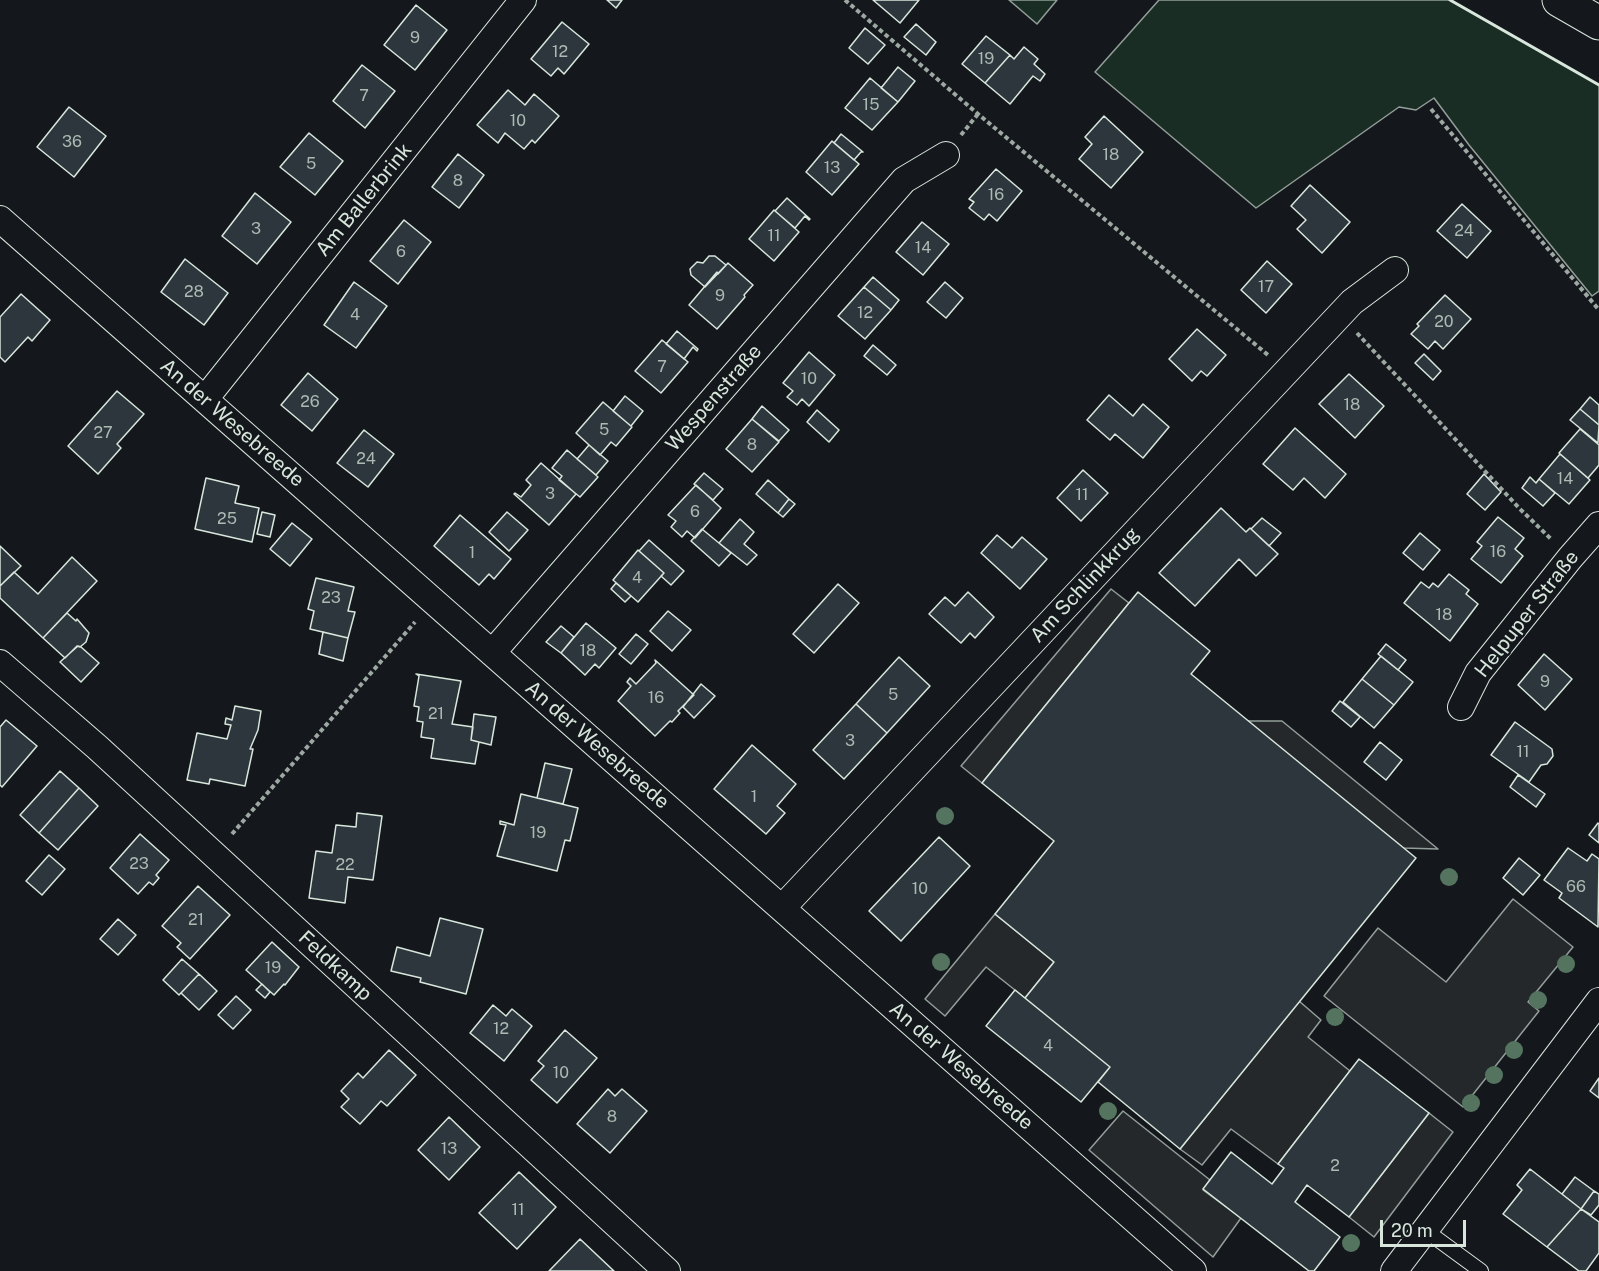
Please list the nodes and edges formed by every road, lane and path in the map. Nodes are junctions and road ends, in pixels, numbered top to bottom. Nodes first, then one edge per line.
1 (523, 0) edge
2 (845, 0) edge
3 (1559, 0) edge
4 (1599, 23) edge
5 (1431, 109) dead end
6 (946, 155) dead end
7 (0, 219) edge
8 (1395, 270) dead end
9 (1599, 310) edge
10 (1340, 315) junction
11 (1287, 371) junction
12 (205, 399) junction
13 (1599, 525) edge
14 (1570, 558) junction
15 (433, 601) junction
16 (492, 653) junction
17 (0, 663) edge
18 (1461, 707) dead end
19 (214, 855) junction
20 (782, 908) junction
21 (1599, 1001) edge
22 (1425, 1230) junction
23 (667, 1271) edge
24 (1193, 1271) edge
25 (1394, 1271) edge
26 (1480, 1271) edge

1 - 12 street, Am Ballerbrink
2 - 11 path
3 - 4 highway
5 - 9 path
6 - 16 street, Wespenstraße
7 - 12 street, An der Wesebreede
8 - 10 street, Am Schlinkkrug
10 - 11 street, Am Schlinkkrug
10 - 14 path
11 - 20 street, Am Schlinkkrug
12 - 15 street, An der Wesebreede
13 - 14 street, Helpuper Straße
14 - 18 street, Helpuper Straße
15 - 16 street, An der Wesebreede
15 - 19 path
16 - 20 street, An der Wesebreede
17 - 19 street, Feldkamp
19 - 23 street, Feldkamp
20 - 24 street, An der Wesebreede
21 - 22 street
22 - 25 street
22 - 26 lane

